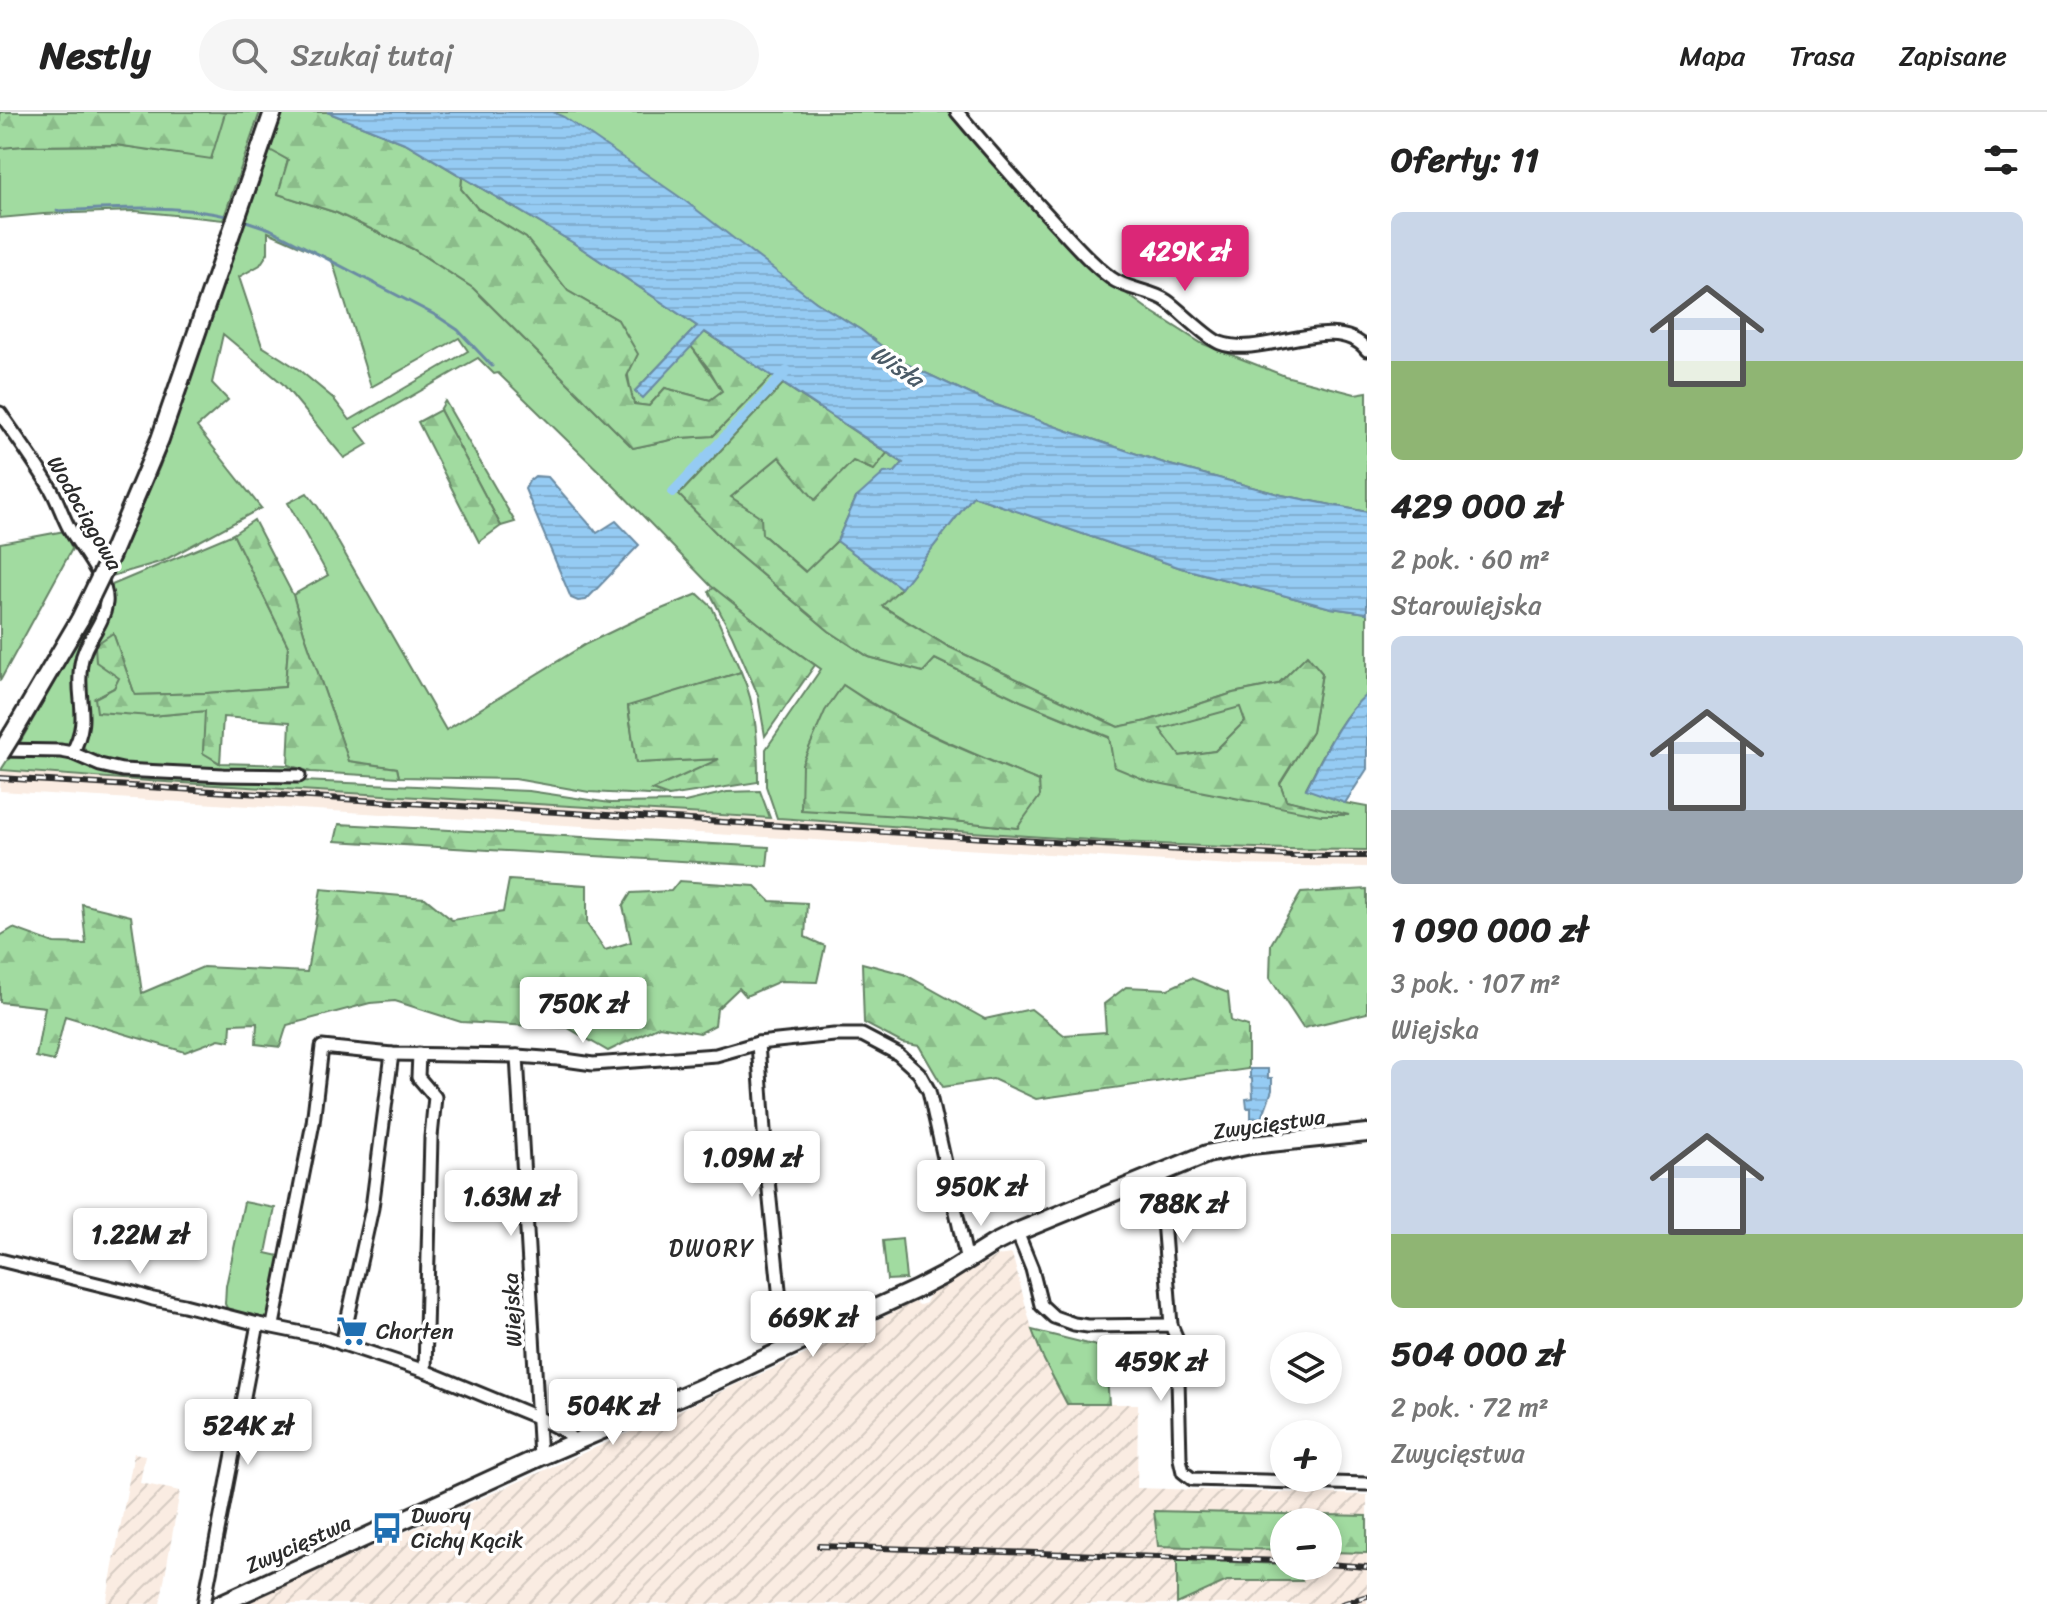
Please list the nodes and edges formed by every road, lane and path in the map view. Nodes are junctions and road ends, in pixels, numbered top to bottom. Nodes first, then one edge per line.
1 (273, 112) edge
2 (957, 112) edge
3 (1367, 350) edge
4 (0, 413) edge
5 (0, 752) edge
6 (72, 753) junction
7 (299, 776) dead end
8 (758, 1043) junction
9 (392, 1054) junction
10 (419, 1054) junction
11 (517, 1056) junction
12 (1367, 1133) edge
13 (1158, 1174) junction
14 (1017, 1232) junction
15 (0, 1260) edge
16 (967, 1261) junction
17 (258, 1324) junction
18 (273, 1325) junction
19 (1171, 1325) junction
20 (342, 1344) junction
21 (785, 1349) junction
22 (425, 1371) junction
23 (539, 1418) junction
24 (574, 1442) junction
25 (540, 1457) junction
26 (1367, 1484) edge
27 (204, 1604) edge
28 (220, 1604) edge

1 - 5 street, bridge
2 - 3 street
4 - 6 street, Wodociągowa
5 - 6 street
6 - 7 street
8 - 11 street
8 - 16 street
8 - 21 street
9 - 10 street
9 - 18 street
9 - 20 street
10 - 11 street
10 - 22 street
11 - 23 street, Wiejska
12 - 13 street, Zwycięstwa
13 - 14 street, Zwycięstwa
13 - 19 street
14 - 16 street, Zwycięstwa
14 - 19 street
15 - 17 street
16 - 21 street, Zwycięstwa
17 - 18 street
17 - 27 street
18 - 20 street
19 - 26 street
20 - 22 street
21 - 24 street, Zwycięstwa
22 - 23 street
23 - 24 street
23 - 25 street, Wiejska
24 - 25 street, Zwycięstwa
25 - 28 street, Zwycięstwa

